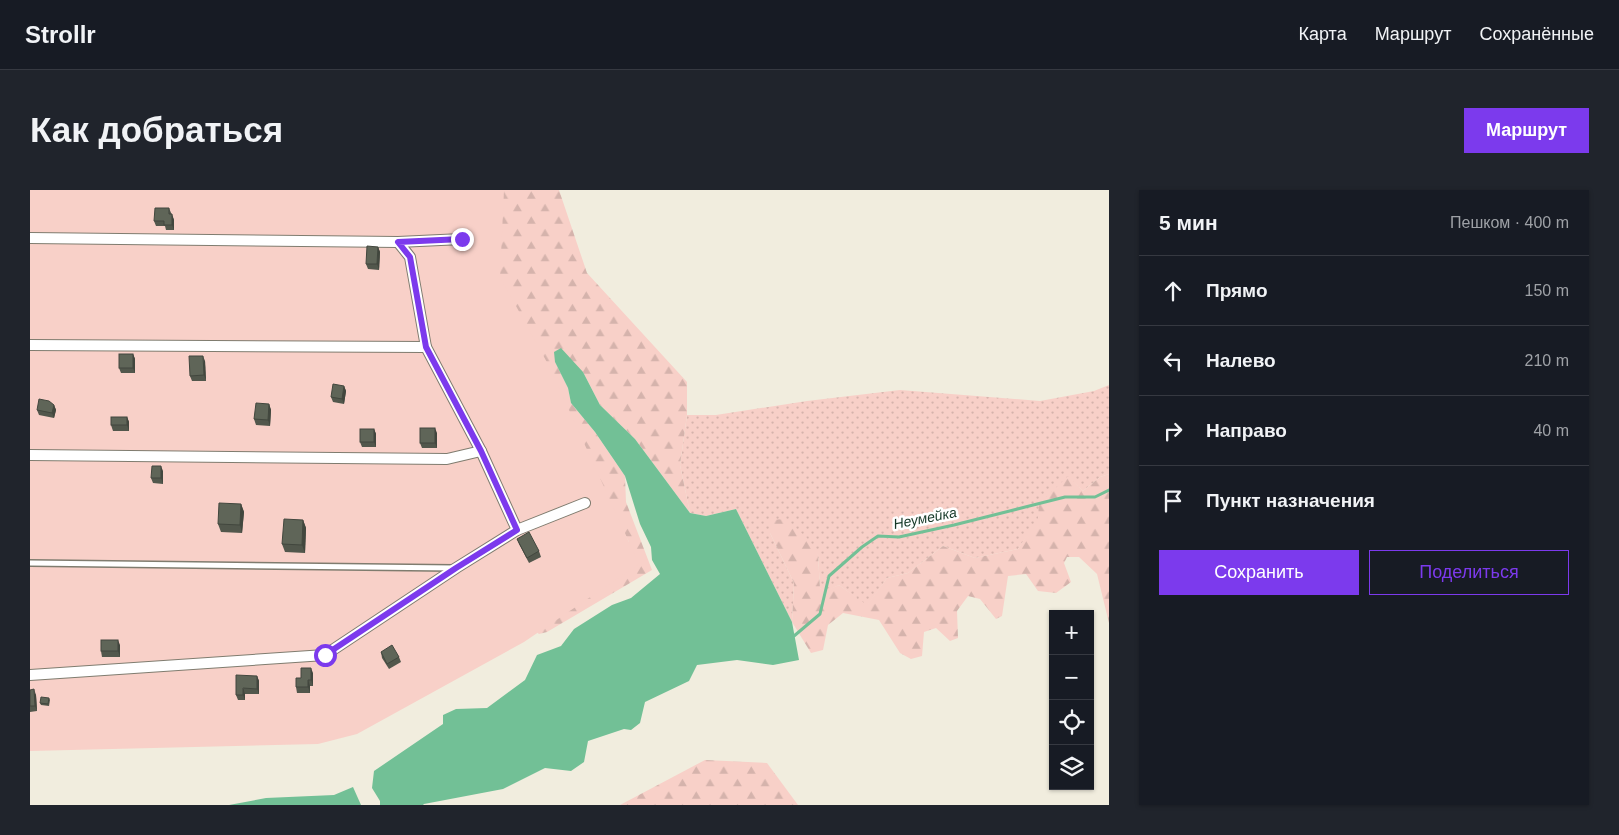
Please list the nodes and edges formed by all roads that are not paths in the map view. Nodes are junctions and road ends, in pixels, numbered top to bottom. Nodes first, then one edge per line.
1 (30, 238) edge
2 (462, 239) dead end
3 (398, 242) junction
4 (30, 345) edge
5 (426, 347) junction
6 (481, 451) junction
7 (30, 456) edge
8 (585, 503) dead end
9 (517, 530) junction
10 (30, 563) edge
11 (456, 568) junction
12 (30, 675) edge

1 - 3 street
2 - 3 street
3 - 5 street
4 - 5 street
5 - 6 street
6 - 7 street
6 - 9 street
8 - 9 street
9 - 11 street
10 - 11 lane
11 - 12 street

